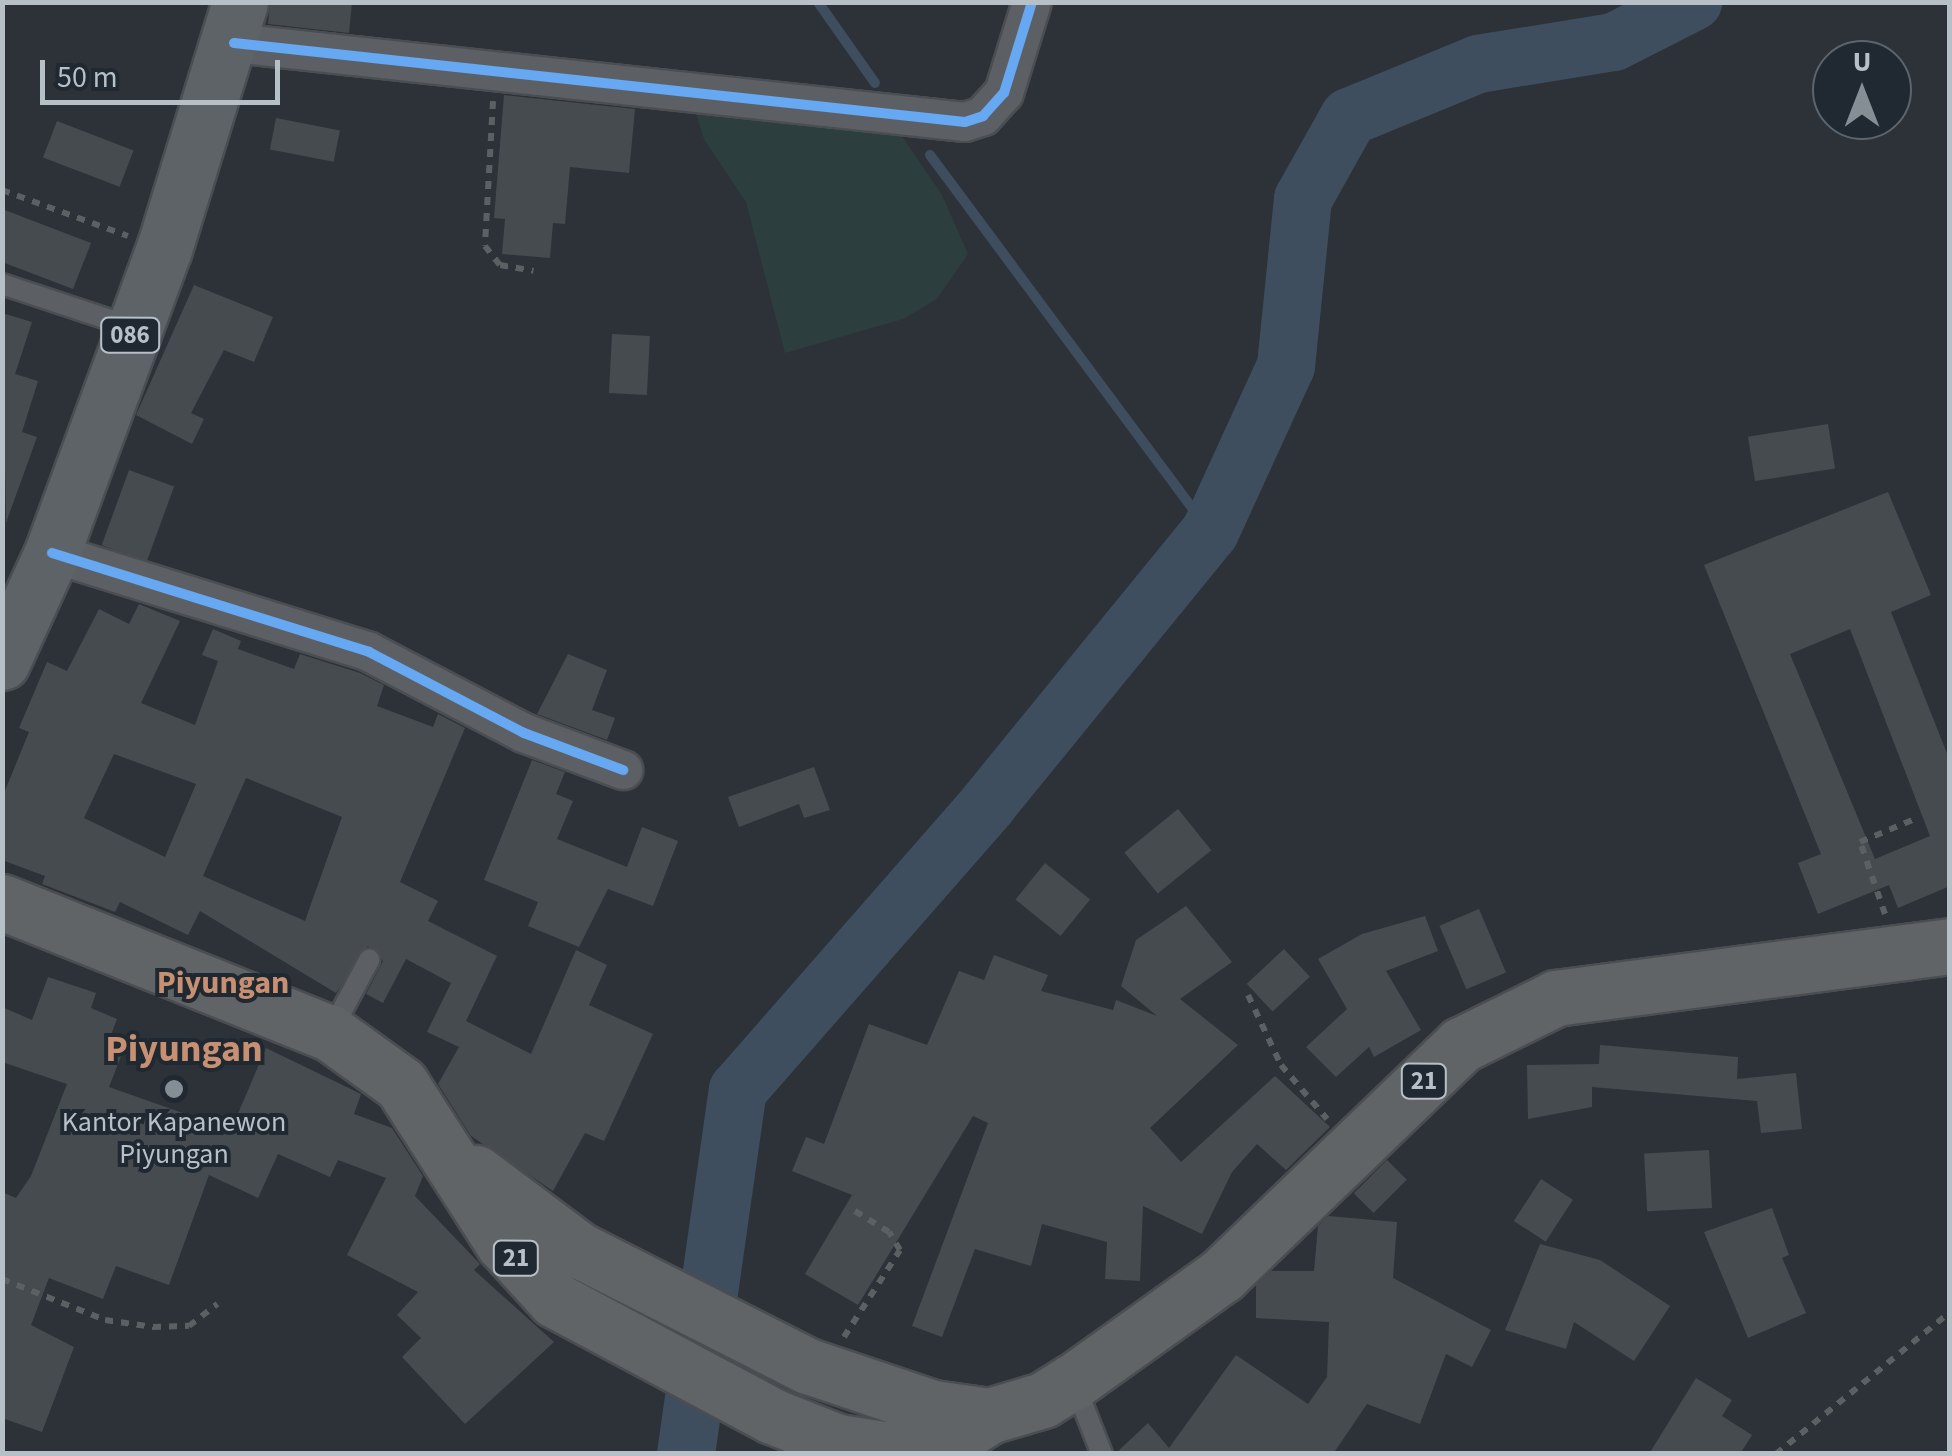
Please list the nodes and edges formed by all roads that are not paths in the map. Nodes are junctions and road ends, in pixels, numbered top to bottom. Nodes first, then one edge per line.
1 (1032, 2) edge
2 (237, 22) edge
3 (2, 284) edge
4 (133, 328) junction
5 (52, 553) junction
6 (2, 662) edge
7 (623, 770) dead end
8 (2, 902) edge
9 (1925, 949) edge
10 (369, 960) dead end
11 (330, 1032) junction
12 (451, 1152) junction
13 (1074, 1381) junction
14 (989, 1416) junction
15 (1102, 1454) edge

1 - 2 street
2 - 4 main road, 086
3 - 4 lane
4 - 5 main road, 086
5 - 6 main road, 086
5 - 7 street
8 - 11 highway, 21
9 - 13 highway, 21
10 - 11 lane
11 - 12 highway, 21
12 - 14 highway, 21
12 - 14 highway, 21
13 - 14 highway, 21
13 - 15 lane

